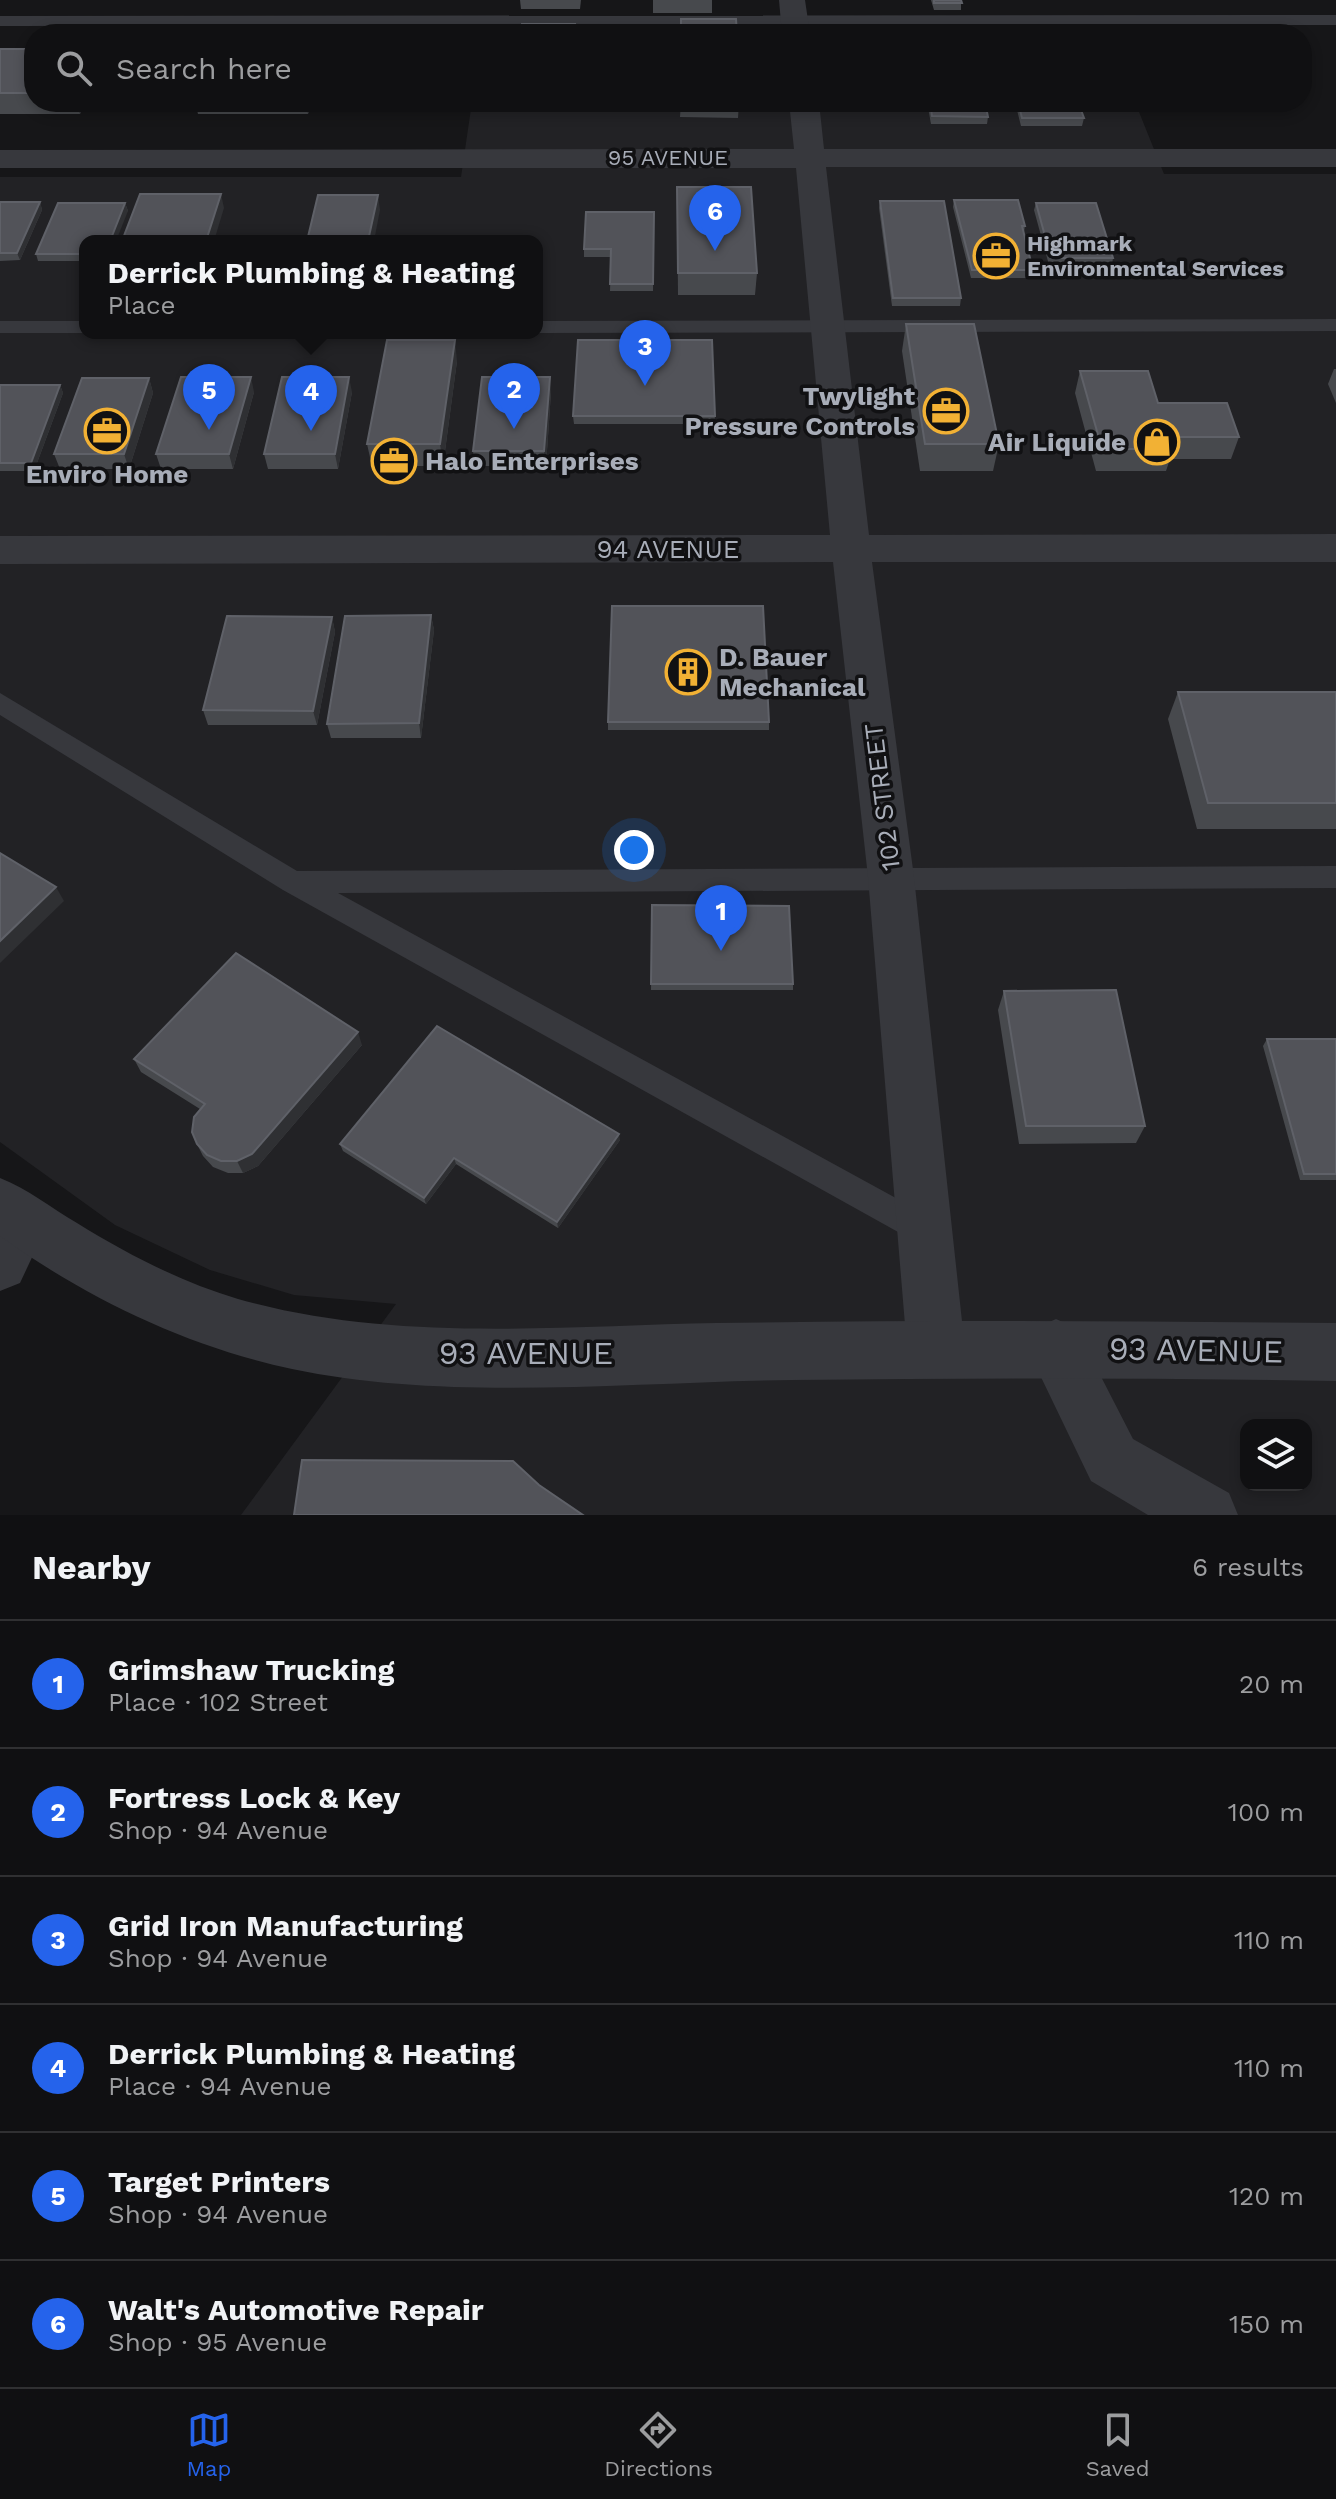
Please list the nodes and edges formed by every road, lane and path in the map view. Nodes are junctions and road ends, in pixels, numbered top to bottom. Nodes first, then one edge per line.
1 (794, 18) edge
2 (1336, 20) edge
3 (0, 21) edge
4 (805, 112) edge
5 (810, 157) junction
6 (1336, 158) edge
7 (0, 159) edge
8 (1336, 325) edge
9 (0, 327) edge
10 (79, 327) edge
11 (543, 327) edge
12 (829, 327) junction
13 (1336, 548) edge
14 (851, 549) junction
15 (0, 550) edge
16 (0, 703) edge
17 (891, 877) junction
18 (1336, 877) edge
19 (293, 882) junction
20 (7, 1230) edge
21 (925, 1231) junction
22 (1056, 1348) junction
23 (936, 1349) junction
24 (1336, 1352) edge
25 (1207, 1515) edge

1 - 2 lane
1 - 3 lane
4 - 5 street, 102 STREET
5 - 6 street, 95 AVENUE
5 - 7 street, 95 AVENUE
5 - 12 street, 102 STREET
8 - 12 lane
9 - 10 lane
11 - 12 lane
12 - 14 street, 102 STREET
13 - 14 street, 94 AVENUE
14 - 15 street, 94 AVENUE
14 - 17 street, 102 STREET
16 - 19 lane
17 - 18 lane
17 - 19 lane
17 - 21 street, 102 STREET
19 - 21 lane
20 - 23 street, 93 AVENUE
21 - 23 street, 102 STREET
22 - 23 street, 93 AVENUE
22 - 24 street, 93 AVENUE
22 - 25 street, 93 AVENUE

